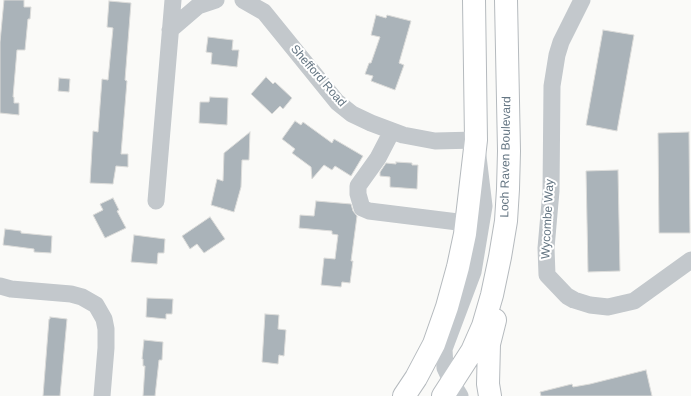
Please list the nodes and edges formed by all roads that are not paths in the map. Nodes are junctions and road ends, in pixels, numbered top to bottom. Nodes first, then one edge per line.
1 (173, 0) edge
2 (216, 0) edge
3 (243, 0) edge
4 (474, 0) edge
5 (506, 0) edge
6 (582, 0) edge
7 (170, 30) junction
8 (392, 131) junction
9 (476, 140) junction
10 (156, 201) dead end
11 (466, 223) junction
12 (500, 257) junction
13 (691, 260) edge
14 (0, 286) edge
15 (451, 392) edge
16 (102, 396) edge
17 (404, 396) edge
18 (490, 396) edge

1 - 7 street
2 - 7 street
3 - 8 street, Shefford Road
4 - 9 main road
5 - 12 main road, Loch Raven Boulevard
6 - 13 street, Wycombe Way
7 - 10 street
8 - 9 street, Shefford Road
8 - 11 street
9 - 11 main road
9 - 15 street
11 - 17 main road
12 - 15 main road, Loch Raven Boulevard
12 - 18 main road
14 - 16 street

